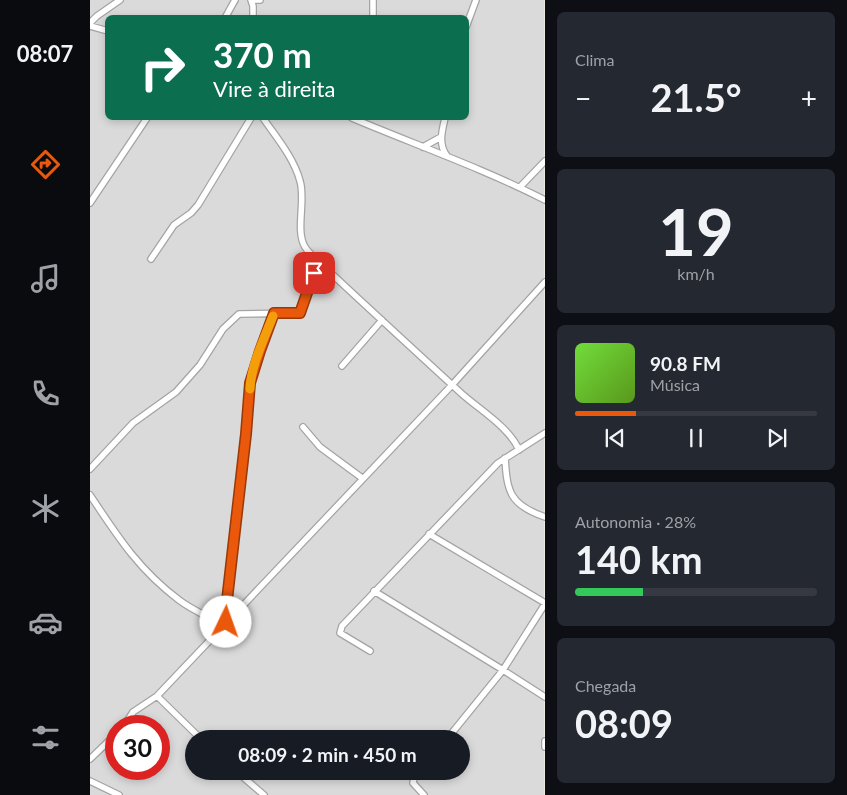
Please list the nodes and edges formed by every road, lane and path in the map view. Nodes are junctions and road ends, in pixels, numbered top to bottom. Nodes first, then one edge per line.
1 (120, 0) edge
2 (235, 0) edge
3 (252, 0) edge
4 (260, 0) edge
5 (476, 0) edge
6 (373, 1) edge
7 (227, 15) edge
8 (253, 15) edge
9 (373, 15) edge
10 (469, 19) edge
11 (90, 24) edge
12 (105, 30) edge
13 (146, 120) edge
14 (250, 120) edge
15 (264, 120) edge
16 (357, 120) edge
17 (445, 120) edge
18 (441, 137) junction
19 (423, 147) junction
20 (447, 156) junction
21 (544, 161) edge
22 (520, 187) junction
23 (544, 200) edge
24 (90, 203) edge
25 (151, 259) dead end
26 (318, 261) junction
27 (544, 282) edge
28 (274, 313) junction
29 (382, 320) junction
30 (342, 366) dead end
31 (452, 385) junction
32 (303, 427) dead end
33 (544, 434) edge
34 (519, 450) junction
35 (505, 458) junction
36 (90, 468) edge
37 (362, 478) junction
38 (90, 495) edge
39 (544, 517) edge
40 (429, 534) junction
41 (374, 592) junction
42 (544, 603) edge
43 (225, 623) junction
44 (370, 651) dead end
45 (503, 670) junction
46 (157, 696) junction
47 (544, 697) edge
48 (132, 715) edge
49 (192, 730) edge
50 (454, 730) edge
51 (544, 741) edge
52 (105, 745) edge
53 (544, 747) edge
54 (90, 759) edge
55 (246, 780) edge
56 (414, 780) edge
57 (90, 781) edge
58 (119, 795) edge
59 (264, 795) edge
60 (424, 795) edge

1 - 11 street
2 - 7 street
3 - 4 street
3 - 8 street
5 - 10 street
6 - 9 street
11 - 12 street
13 - 24 street
14 - 25 street
15 - 26 street
16 - 19 street
17 - 18 street
18 - 19 street
18 - 20 street
19 - 20 street
20 - 22 street
21 - 22 street
22 - 23 street
26 - 28 street
26 - 29 street
27 - 31 street
28 - 36 street
28 - 43 street
29 - 30 street
29 - 31 street
31 - 34 street
31 - 37 street
32 - 37 street
33 - 34 street
34 - 35 street
35 - 39 street
35 - 40 street
37 - 43 street
38 - 43 street
40 - 41 street
40 - 42 street
41 - 44 street
41 - 45 street
42 - 45 street
43 - 46 street
45 - 47 street
45 - 50 street
46 - 48 street
46 - 49 street
51 - 53 street
52 - 54 street
55 - 59 street
56 - 60 street
57 - 58 street

